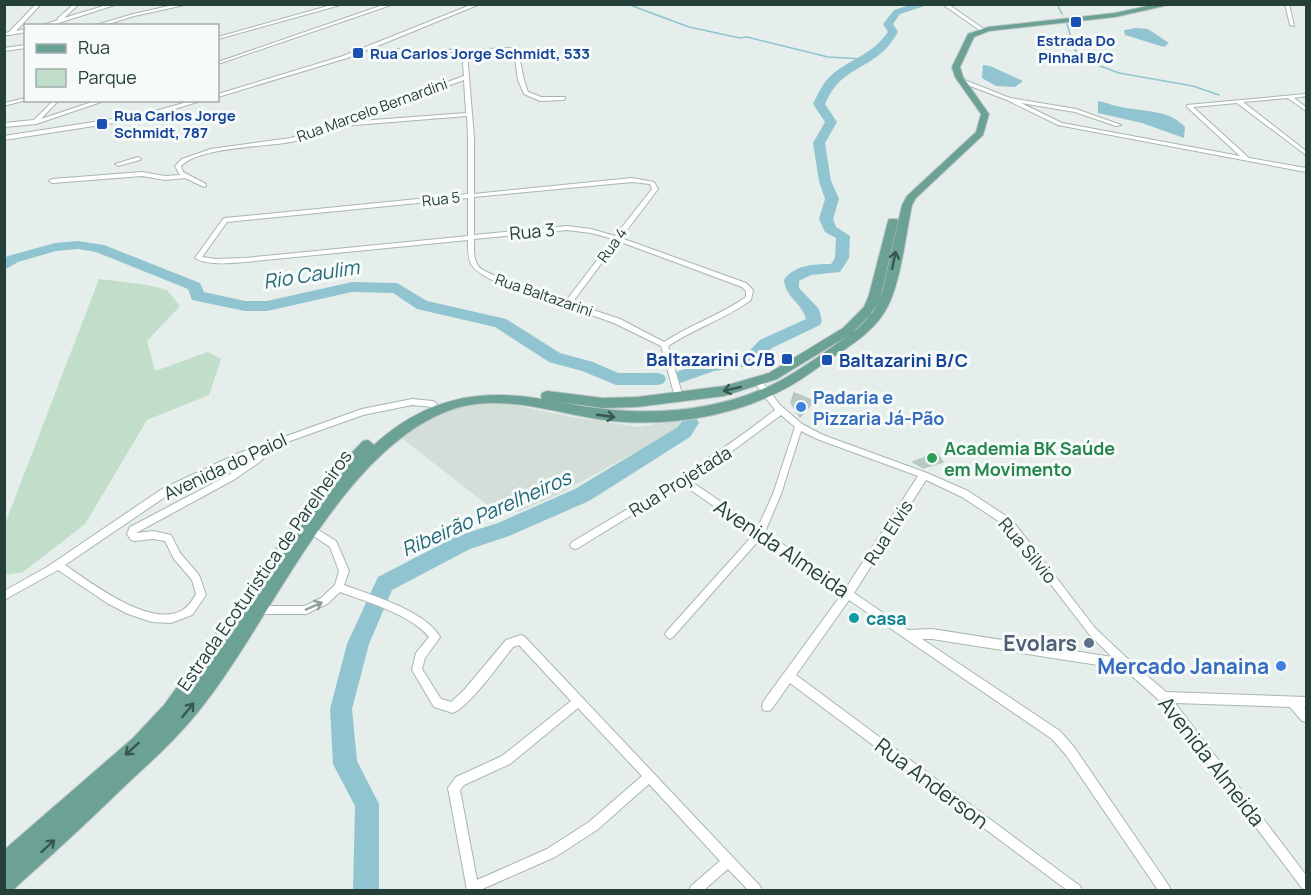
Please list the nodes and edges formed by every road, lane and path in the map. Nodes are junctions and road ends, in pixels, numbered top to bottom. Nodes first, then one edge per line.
1 (39, 4) edge
2 (77, 4) edge
3 (116, 4) edge
4 (187, 4) edge
5 (342, 4) edge
6 (392, 4) edge
7 (478, 4) edge
8 (944, 4) edge
9 (1149, 4) edge
10 (1170, 4) edge
11 (1287, 4) edge
12 (57, 21) junction
13 (48, 24) edge
14 (102, 24) edge
15 (1292, 25) dead end
16 (980, 28) junction
17 (24, 30) edge
18 (7, 34) edge
19 (219, 38) edge
20 (24, 46) edge
21 (367, 49) junction
22 (4, 50) edge
23 (464, 51) junction
24 (219, 63) edge
25 (465, 77) junction
26 (962, 81) junction
27 (1306, 95) edge
28 (219, 96) edge
29 (1289, 97) junction
30 (563, 98) dead end
31 (1009, 99) junction
32 (24, 100) edge
33 (1238, 101) junction
34 (55, 102) edge
35 (99, 102) edge
36 (195, 102) edge
37 (4, 105) edge
38 (1306, 109) edge
39 (469, 114) junction
40 (34, 122) junction
41 (336, 124) junction
42 (1118, 124) dead end
43 (4, 125) edge
44 (34, 133) junction
45 (4, 138) edge
46 (1306, 153) edge
47 (1247, 159) junction
48 (118, 164) dead end
49 (1306, 170) edge
50 (142, 174) junction
51 (185, 176) junction
52 (52, 181) dead end
53 (204, 185) dead end
54 (655, 186) joint
55 (471, 196) junction
56 (472, 237) junction
57 (617, 239) junction
58 (199, 259) joint
59 (568, 303) junction
60 (664, 345) junction
61 (759, 390) junction
62 (705, 394) junction
63 (679, 398) junction
64 (637, 402) junction
65 (433, 404) junction
66 (779, 408) junction
67 (706, 410) junction
68 (639, 419) junction
69 (799, 426) junction
70 (276, 441) junction
71 (924, 475) junction
72 (684, 481) junction
73 (312, 530) junction
74 (760, 533) junction
75 (575, 545) dead end
76 (57, 565) junction
77 (339, 587) junction
78 (848, 593) junction
79 (4, 596) edge
80 (257, 610) junction
81 (670, 634) dead end
82 (906, 634) junction
83 (1126, 664) junction
84 (789, 675) junction
85 (1164, 697) junction
86 (579, 701) junction
87 (1293, 702) junction
88 (1306, 702) edge
89 (768, 706) dead end
90 (1306, 717) edge
91 (649, 777) junction
92 (729, 861) junction
93 (4, 863) edge
94 (1306, 884) edge
95 (4, 885) edge
96 (471, 889) edge
97 (695, 891) edge
98 (756, 891) edge
99 (1076, 891) edge
100 (1165, 891) edge

1 - 18 street
2 - 12 street
3 - 12 street
4 - 14 street
5 - 19 street
6 - 24 street
7 - 21 street
8 - 16 street
9 - 16 main road
10 - 16 main road
11 - 15 street
12 - 13 street
16 - 26 main road
16 - 61 main road, Estrada Ecoturistica de Parelheiros
17 - 18 street
20 - 22 street
21 - 23 street
21 - 28 street
23 - 25 street, Rua Baltazarini
23 - 30 street
25 - 39 street, Rua Baltazarini
25 - 41 street, Rua Marcelo Bernardini
26 - 31 street
61 -> 26 main road, Estrada Ecoturistica de Parelheiros
27 - 29 street
29 - 33 street
29 - 38 street
31 - 42 street
31 - 47 street
32 - 37 street
33 - 46 street
33 - 47 street
34 - 40 street
35 - 40 street
36 - 44 street
39 - 41 street
39 - 55 street, Rua Baltazarini
40 - 43 street
40 - 44 street
41 - 51 street, Rua Marcelo Bernardini
44 - 45 street
47 - 49 street
48 - 50 street
50 - 51 street
50 - 52 street
51 - 53 street
54 - 55 street, Rua 5
54 - 57 street, Rua 4
55 - 56 street, Rua Baltazarini
55 - 58 street, Rua 5
56 - 57 street, Rua 3
56 - 58 street, Rua 3
56 - 59 street, Rua Baltazarini
57 - 59 street, Rua 4
57 - 60 street, Rua 3
59 - 60 street, Rua Baltazarini
60 - 63 street
61 -> 62 main road, Estrada Ecoturistica de Parelheiros
61 - 66 street, Rua Silvio
61 - 66 street, Rua Silvio
61 - 67 main road, Estrada Ecoturistica de Parelheiros
62 - 63 main road, Estrada Ecoturistica de Parelheiros
62 - 67 main road
63 - 64 main road, Estrada Ecoturistica de Parelheiros
64 - 65 main road, Estrada Ecoturistica de Parelheiros
64 - 68 main road
65 - 70 street, Avenida do Paiol
65 -> 93 main road, Estrada Ecoturistica de Parelheiros
66 - 69 street, Rua Silvio
66 - 72 street, Rua Projetada
67 - 68 main road, Estrada Ecoturistica de Parelheiros
73 -> 68 main road, Estrada Ecoturistica de Parelheiros
69 - 71 street, Rua Silvio
69 - 74 street
70 - 76 street, Avenida do Paiol
70 - 76 street
71 - 78 street, Rua Elvis
71 - 83 street, Rua Silvio
72 - 74 street, Avenida Almeida
72 - 75 street, Rua Projetada
73 - 77 street
73 - 80 main road, Estrada Ecoturistica de Parelheiros
74 - 78 street, Avenida Almeida
74 - 81 street
76 - 79 street, Avenida do Paiol
80 -> 77 street
77 - 86 street
78 - 82 street, Avenida Almeida
78 - 84 street, Rua Elvis
95 -> 80 main road, Estrada Ecoturistica de Parelheiros
82 - 83 street
82 - 100 street, Avenida Almeida
83 - 85 street, Avenida Almeida
84 - 89 street, Rua Elvis
84 - 99 street, Rua Anderson
85 - 87 street
85 - 94 street, Avenida Almeida
86 - 91 street
86 - 96 street
87 - 88 street
87 - 90 street
91 - 92 street
91 - 96 street
92 - 97 street
92 - 98 street

